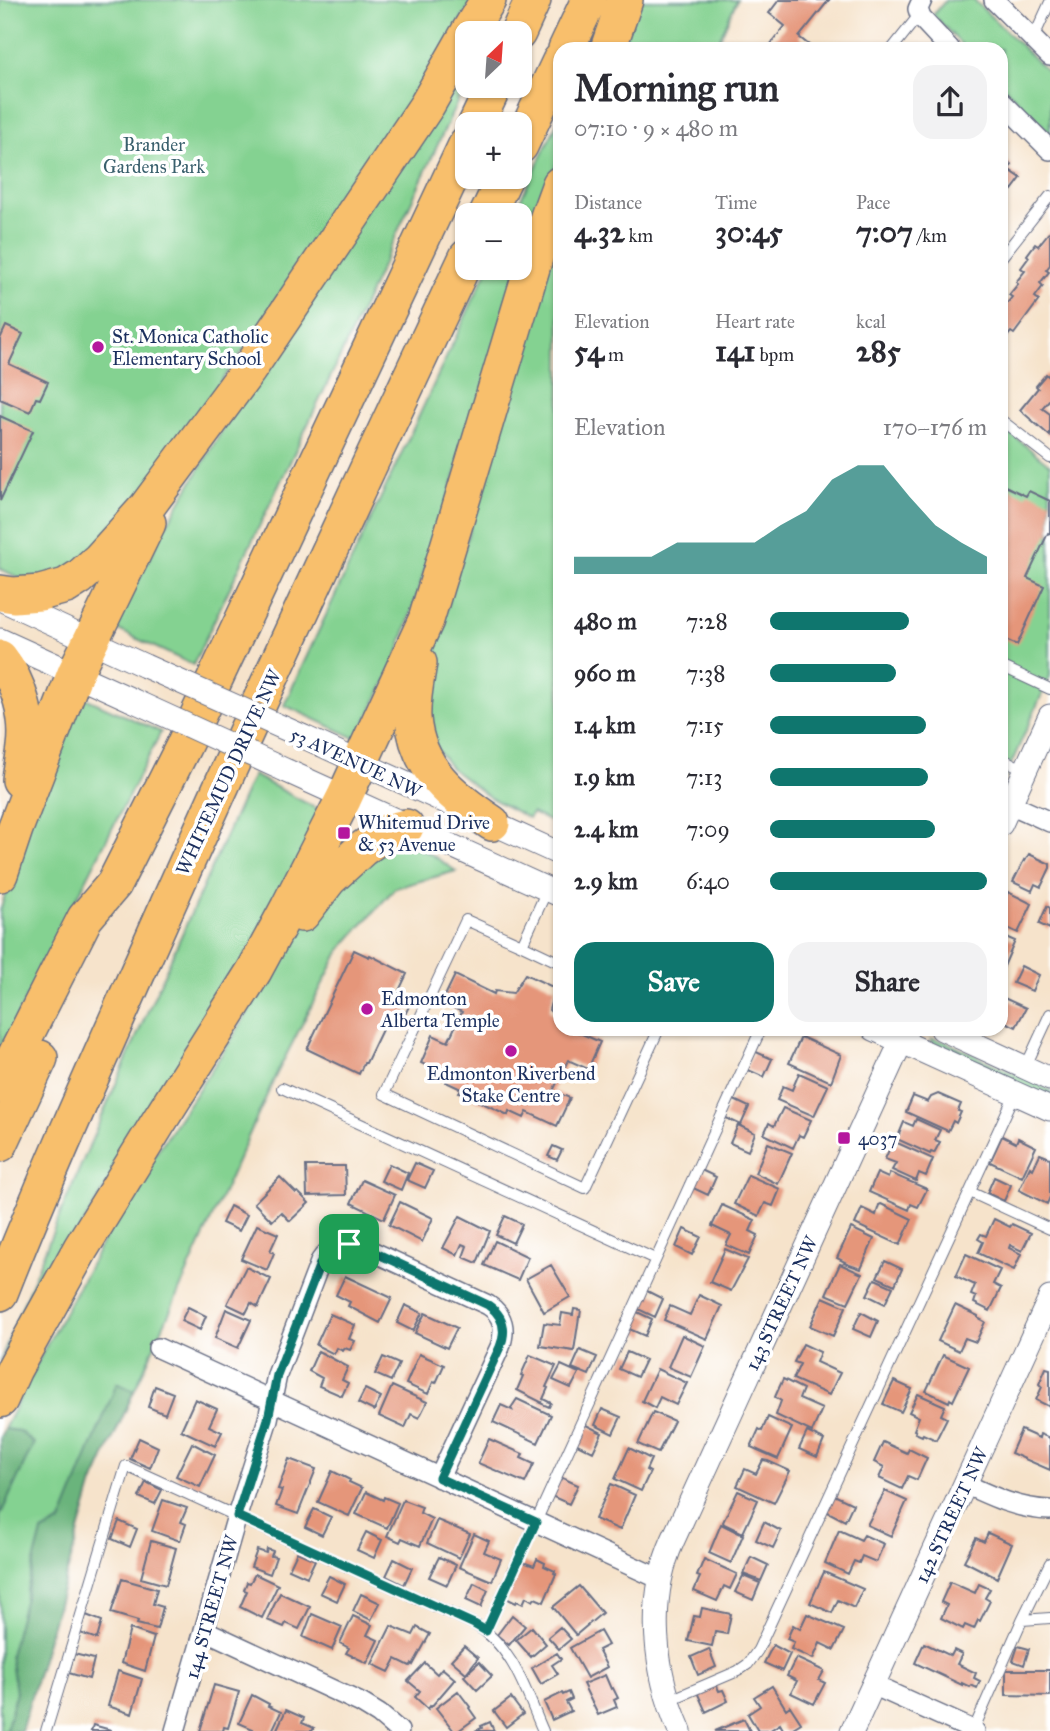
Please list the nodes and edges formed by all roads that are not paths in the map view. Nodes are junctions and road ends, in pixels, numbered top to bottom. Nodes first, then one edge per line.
1 (488, 0) edge
2 (533, 0) edge
3 (589, 0) edge
4 (625, 0) edge
5 (994, 0) edge
6 (1050, 2) edge
7 (918, 5) edge
8 (476, 21) edge
9 (523, 21) edge
10 (1033, 39) junction
11 (569, 42) edge
12 (610, 42) edge
13 (896, 42) edge
14 (942, 42) edge
15 (455, 56) edge
16 (1050, 56) edge
17 (553, 76) edge
18 (1008, 108) edge
19 (532, 120) edge
20 (1050, 150) edge
21 (455, 169) edge
22 (1050, 196) edge
23 (553, 204) edge
24 (1008, 249) edge
25 (456, 280) edge
26 (1008, 425) edge
27 (1050, 458) edge
28 (177, 464) junction
29 (0, 593) edge
30 (0, 599) edge
31 (426, 620) junction
32 (0, 640) edge
33 (90, 641) junction
34 (0, 658) edge
35 (1008, 669) edge
36 (75, 673) junction
37 (1050, 689) edge
38 (1050, 716) edge
39 (1008, 761) edge
40 (360, 764) junction
41 (1026, 770) junction
42 (344, 799) junction
43 (1008, 810) edge
44 (1008, 814) edge
45 (1050, 822) edge
46 (492, 824) junction
47 (406, 827) junction
48 (15, 829) junction
49 (553, 852) edge
50 (0, 874) edge
51 (114, 884) junction
52 (553, 892) edge
53 (553, 894) edge
54 (522, 945) junction
55 (553, 959) edge
56 (254, 971) junction
57 (1050, 1014) edge
58 (656, 1036) edge
59 (758, 1036) edge
60 (905, 1036) edge
61 (907, 1036) edge
62 (957, 1036) edge
63 (1026, 1068) junction
64 (1050, 1079) edge
65 (0, 1086) edge
66 (282, 1088) dead end
67 (1015, 1094) junction
68 (1050, 1109) edge
69 (67, 1132) junction
70 (0, 1144) edge
71 (970, 1192) junction
72 (1050, 1229) edge
73 (0, 1234) edge
74 (655, 1259) junction
75 (0, 1293) edge
76 (1050, 1298) edge
77 (158, 1348) dead end
78 (0, 1400) edge
79 (271, 1401) junction
80 (439, 1478) junction
81 (965, 1484) junction
82 (1050, 1510) edge
83 (237, 1516) junction
84 (536, 1522) junction
85 (1050, 1563) edge
86 (660, 1579) junction
87 (1050, 1618) edge
88 (1022, 1620) junction
89 (204, 1630) junction
90 (486, 1631) junction
91 (873, 1685) junction
92 (668, 1701) junction
93 (46, 1731) edge
94 (175, 1731) edge
95 (399, 1731) edge
96 (543, 1731) edge
97 (680, 1731) edge
98 (852, 1731) edge
99 (974, 1731) edge

1 - 8 highway
2 - 9 highway
3 - 11 highway
4 - 12 highway
5 - 10 street
6 - 10 lane
7 - 13 lane
7 - 14 street
10 - 16 street
15 - 28 highway
17 - 19 highway
18 - 20 street
21 - 51 highway
22 - 24 lane
23 - 31 highway
25 - 69 highway, WHITEMUD DRIVE NW
26 - 27 lane
28 - 29 highway
28 - 33 highway
30 - 33 street, 53 AVENUE NW
31 - 40 highway
31 - 46 highway
32 - 36 street, 53 AVENUE NW
33 - 36 highway
33 - 40 street, 53 AVENUE NW, bridge
34 - 48 highway
35 - 37 lane
36 - 42 street, 53 AVENUE NW, bridge
36 - 48 highway
38 - 41 street
39 - 41 lane
40 - 42 highway
40 - 46 street, 53 AVENUE NW
41 - 43 street
42 - 47 street, 53 AVENUE NW
42 - 56 highway
44 - 45 street
46 - 49 street, 53 AVENUE NW
47 - 52 street, 53 AVENUE NW
47 - 56 highway
48 - 50 highway
51 - 65 highway
51 - 70 highway
53 - 54 lane
54 - 55 lane
54 - 58 lane
56 - 78 highway
57 - 63 lane
59 - 74 lane
60 - 86 street, 143 STREET NW
61 - 67 street
62 - 63 street
63 - 64 street
66 - 74 lane
67 - 68 street
67 - 71 lane
69 - 73 highway
69 - 75 highway, WHITEMUD DRIVE NW
71 - 72 lane
71 - 92 lane
74 - 84 lane
76 - 81 street, 142 STREET NW
77 - 79 street
79 - 80 street
79 - 80 street, 144 STREET NW
79 - 83 street, 144 STREET NW
80 - 84 street
81 - 82 street
81 - 91 street, 142 STREET NW
83 - 89 street, 144 STREET NW
83 - 90 lane
83 - 93 lane
84 - 86 street
84 - 90 lane
85 - 88 lane
86 - 92 street, 143 STREET NW
87 - 88 lane
88 - 99 lane
89 - 94 street, 144 STREET NW
89 - 95 street
90 - 96 lane
91 - 98 street, 142 STREET NW
91 - 99 street
92 - 97 street, 143 STREET NW

